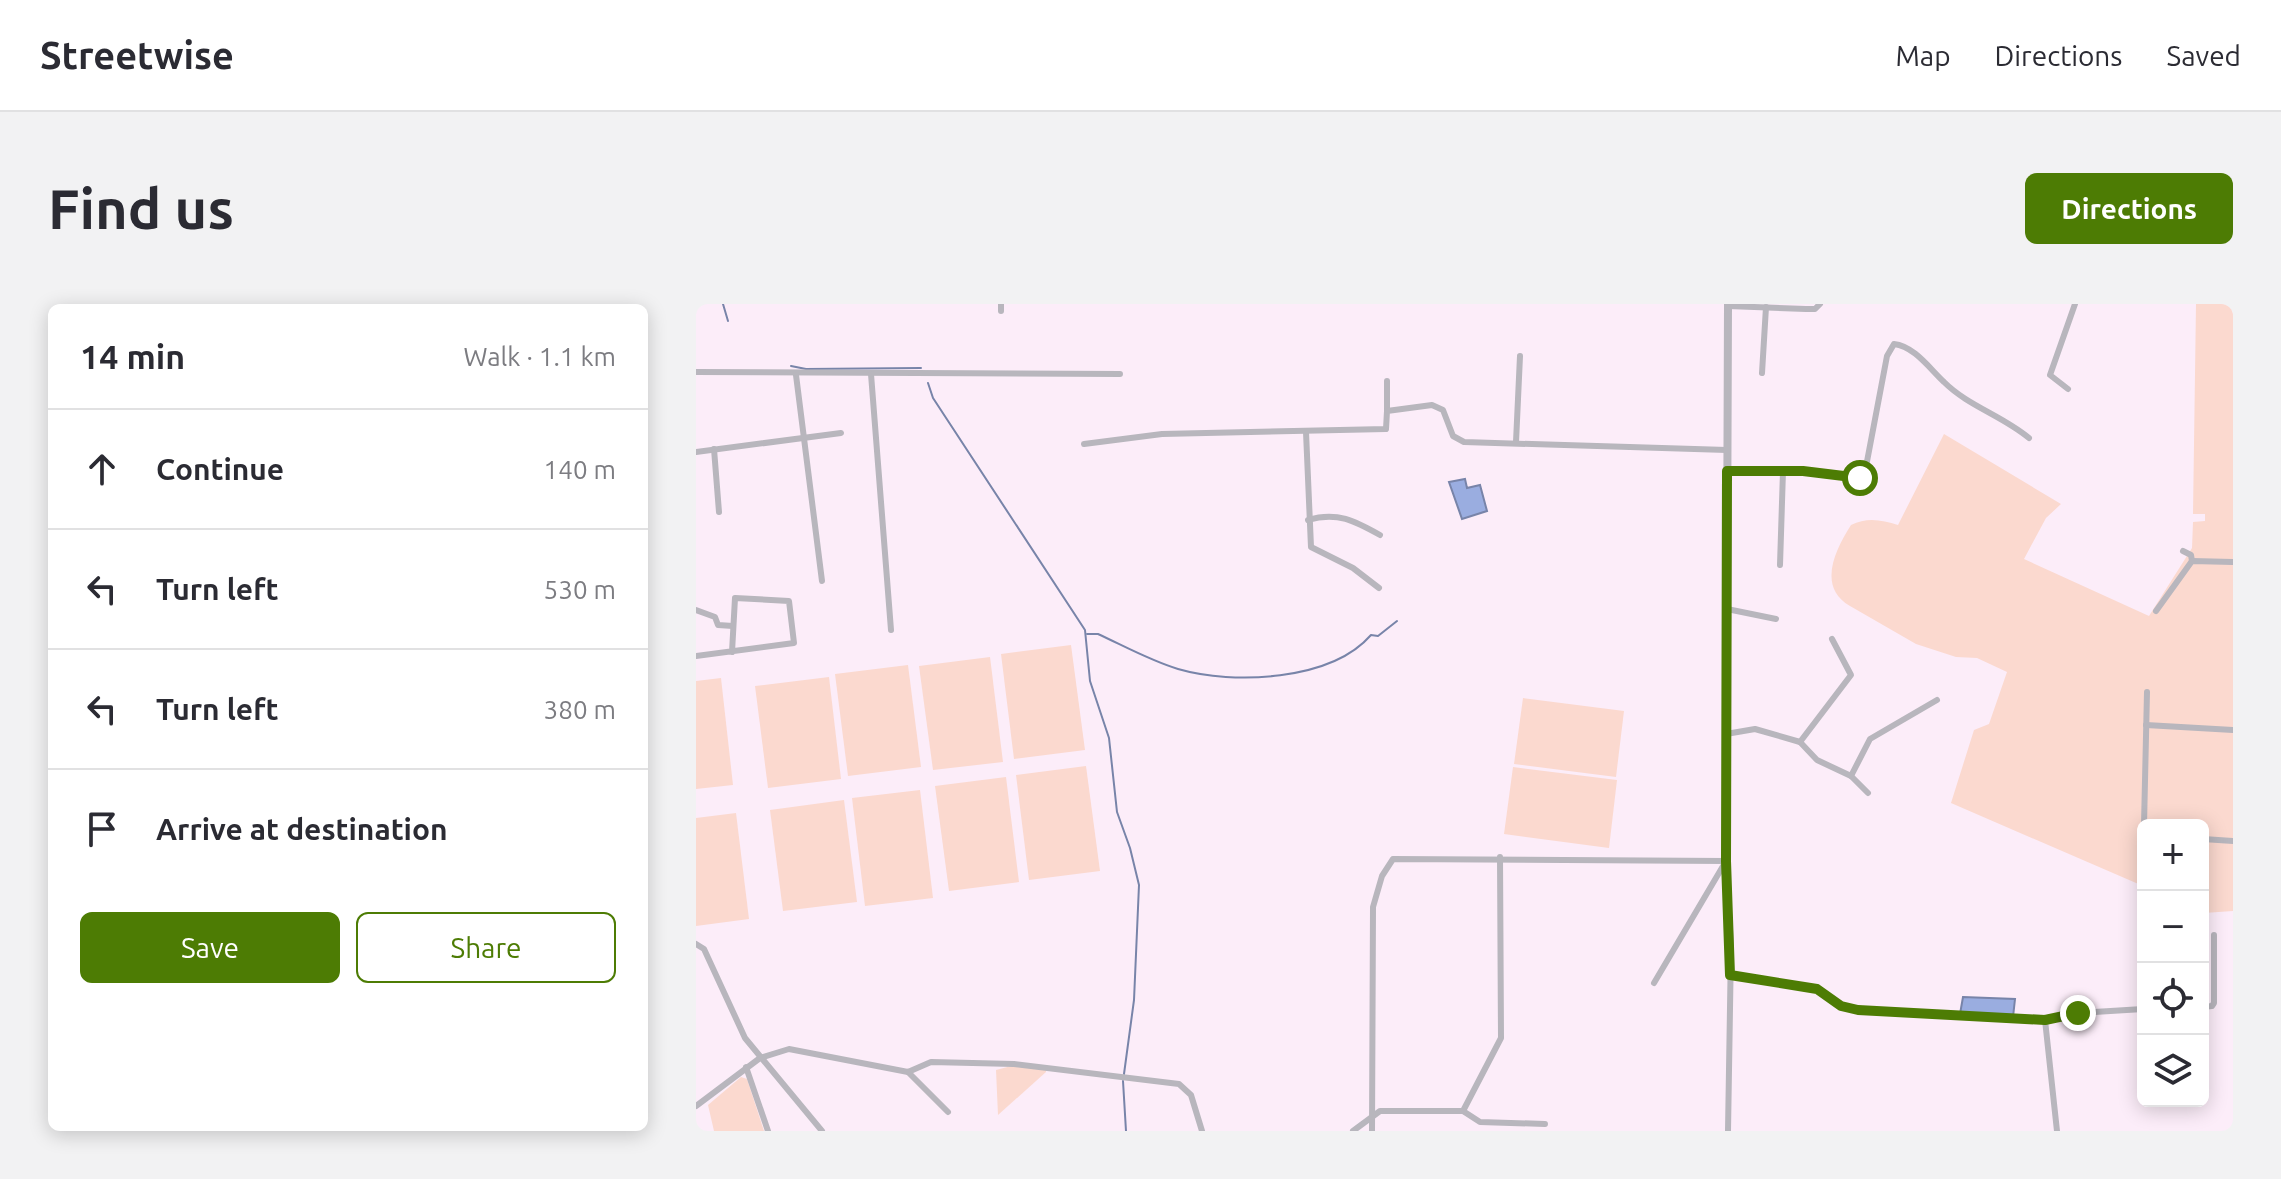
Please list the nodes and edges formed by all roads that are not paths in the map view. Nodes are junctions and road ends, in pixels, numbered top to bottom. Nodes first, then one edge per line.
1 (1820, 304) edge
2 (2075, 304) edge
3 (1728, 305) edge
4 (1766, 307) junction
5 (1520, 356) dead end
6 (696, 372) edge
7 (1762, 373) dead end
8 (871, 374) junction
9 (1120, 374) dead end
10 (796, 375) junction
11 (1387, 381) dead end
12 (2068, 389) dead end
13 (1387, 411) junction
14 (1306, 432) junction
15 (841, 433) dead end
16 (802, 437) junction
17 (2029, 438) dead end
18 (1516, 442) junction
19 (1084, 444) dead end
20 (714, 449) junction
21 (1727, 450) junction
22 (696, 452) edge
23 (1727, 471) junction
24 (1783, 471) junction
25 (719, 512) dead end
26 (1308, 520) junction
27 (1380, 535) dead end
28 (2183, 551) dead end
29 (2192, 561) junction
30 (2233, 562) edge
31 (1780, 565) dead end
32 (822, 581) dead end
33 (1379, 588) dead end
34 (1727, 609) junction
35 (696, 610) edge
36 (2156, 611) dead end
37 (1776, 619) dead end
38 (733, 626) junction
39 (891, 630) dead end
40 (1832, 639) dead end
41 (732, 652) junction
42 (696, 656) edge
43 (2147, 692) dead end
44 (1937, 700) dead end
45 (2146, 725) junction
46 (2233, 730) edge
47 (1726, 734) junction
48 (1800, 742) junction
49 (1851, 776) junction
50 (1868, 793) dead end
51 (2144, 819) edge
52 (2209, 839) edge
53 (2233, 841) edge
54 (1500, 857) junction
55 (1726, 861) junction
56 (2214, 935) dead end
57 (696, 944) edge
58 (1730, 975) junction
59 (1654, 983) dead end
60 (2209, 1005) edge
61 (2137, 1009) edge
62 (2045, 1020) junction
63 (760, 1058) junction
64 (746, 1067) junction
65 (908, 1072) junction
66 (696, 1106) edge
67 (1463, 1111) junction
68 (948, 1112) dead end
69 (1372, 1116) junction
70 (1545, 1124) dead end
71 (1488, 1127) edge
72 (1530, 1127) edge
73 (768, 1131) edge
74 (822, 1131) edge
75 (1202, 1131) edge
76 (1353, 1131) edge
77 (1372, 1131) edge
78 (1728, 1131) edge
79 (2057, 1131) edge

1 - 4 street
2 - 12 street
3 - 4 street
3 - 21 street
4 - 7 street
5 - 18 street
6 - 10 street
8 - 9 street
8 - 10 street
8 - 39 street
10 - 16 street
11 - 13 street
13 - 14 street
13 - 18 street
14 - 19 street
14 - 26 street
15 - 16 street
16 - 20 street
16 - 32 street
17 - 24 street
18 - 21 street
20 - 22 street
20 - 25 street
21 - 23 street
23 - 24 street
23 - 34 street
24 - 31 street
26 - 27 street
26 - 33 street
28 - 29 street
29 - 30 street
29 - 36 street
34 - 37 street
34 - 47 street
35 - 38 street
38 - 41 street
38 - 41 street
40 - 48 street
41 - 42 street
43 - 45 street
44 - 49 street
45 - 46 street
45 - 51 street
47 - 48 street
47 - 55 street
48 - 49 street
49 - 50 street
52 - 53 street
54 - 55 street
54 - 67 street
54 - 69 street
55 - 58 street
55 - 59 street
56 - 60 street
57 - 63 street
58 - 62 street
58 - 78 street
61 - 62 street
62 - 79 street
63 - 64 street
63 - 65 street
63 - 74 street
64 - 66 street
64 - 73 street
65 - 68 street
65 - 75 street
67 - 69 street
67 - 71 street
69 - 76 street
69 - 77 street
70 - 72 street
71 - 72 street

